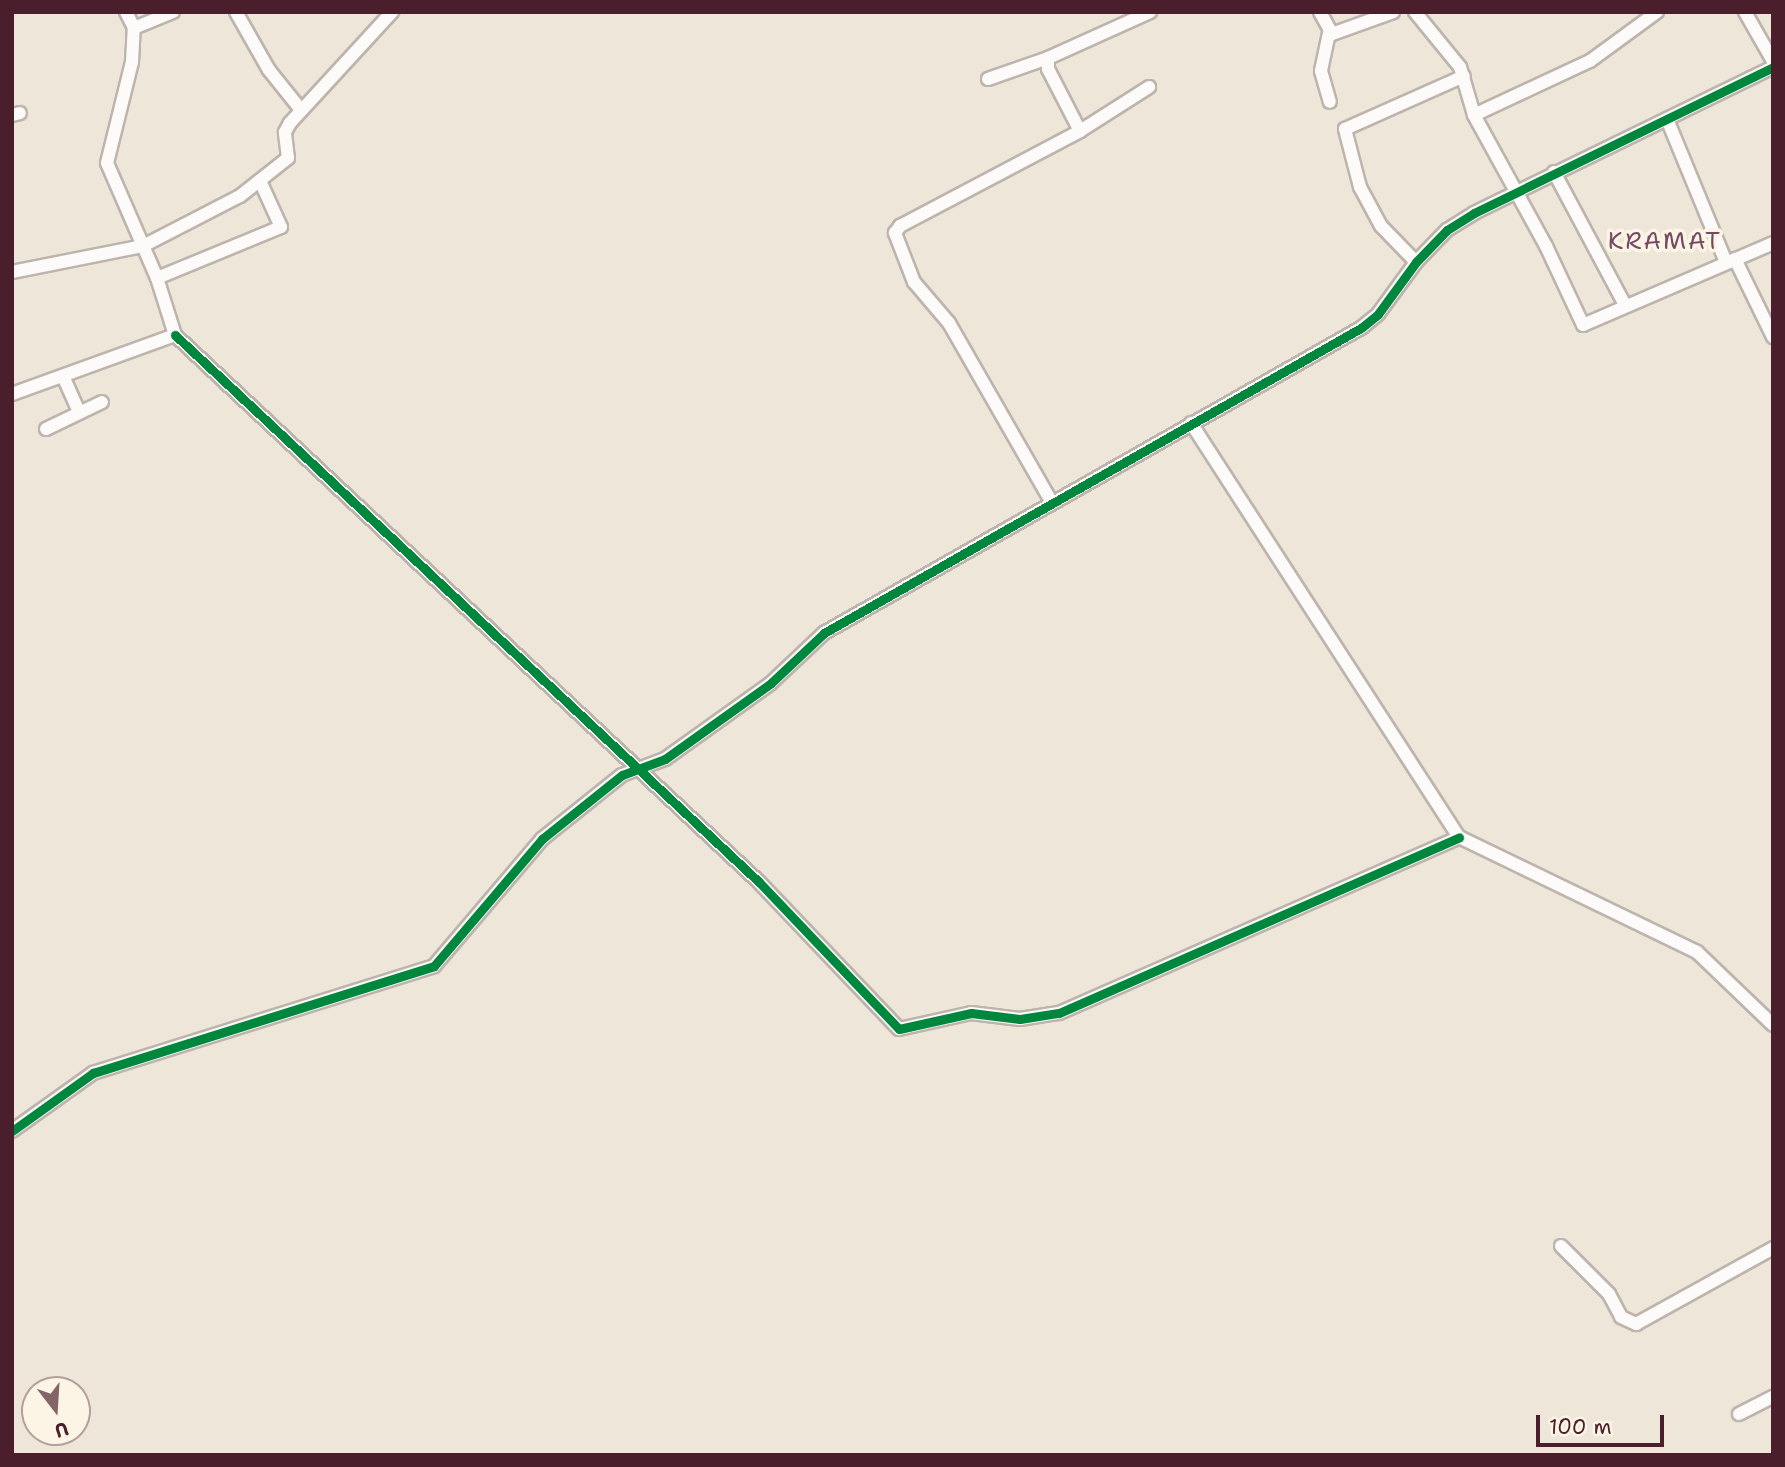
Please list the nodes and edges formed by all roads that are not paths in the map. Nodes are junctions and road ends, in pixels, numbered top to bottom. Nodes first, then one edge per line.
1 (127, 12) edge
2 (173, 12) edge
3 (236, 12) edge
4 (391, 12) edge
5 (1150, 12) edge
6 (1320, 12) edge
7 (1393, 12) edge
8 (1415, 12) edge
9 (1657, 12) edge
10 (1745, 12) edge
11 (134, 27) junction
12 (1329, 33) junction
13 (1048, 58) junction
14 (1773, 61) edge
15 (1773, 67) edge
16 (1464, 76) junction
17 (988, 79) dead end
18 (1149, 87) dead end
19 (1330, 102) dead end
20 (301, 110) junction
21 (1474, 116) junction
22 (1667, 119) junction
23 (1080, 131) junction
24 (1554, 172) junction
25 (260, 181) junction
26 (1515, 191) junction
27 (1773, 243) edge
28 (143, 246) junction
29 (1730, 261) junction
30 (1416, 262) junction
31 (12, 271) edge
32 (157, 278) junction
33 (1625, 305) junction
34 (175, 335) junction
35 (1773, 337) edge
36 (63, 376) junction
37 (12, 394) edge
38 (102, 402) dead end
39 (79, 412) junction
40 (1191, 423) junction
41 (46, 429) dead end
42 (1051, 501) junction
43 (640, 770) junction
44 (1459, 836) junction
45 (1773, 1025) edge
46 (12, 1131) edge
47 (1561, 1246) dead end
48 (1773, 1248) edge
49 (1773, 1397) edge
50 (1739, 1415) dead end

1 - 11 street
2 - 11 street
3 - 20 street
4 - 20 street
5 - 13 street
6 - 12 street
7 - 12 street
8 - 16 street
9 - 21 street
10 - 14 street
11 - 28 street
12 - 19 street
13 - 17 street
13 - 23 street
15 - 22 street
16 - 21 street
16 - 30 street
18 - 23 street
20 - 25 street
21 - 26 street
22 - 24 street
22 - 29 street
23 - 42 street
24 - 26 street
24 - 33 street
25 - 28 street
25 - 32 street
26 - 30 street
26 - 33 street
27 - 29 street
28 - 31 street
28 - 32 street
29 - 33 street
29 - 35 street
30 - 40 street
32 - 34 street
34 - 36 street
34 - 43 street
36 - 37 street
36 - 39 street
38 - 39 street
39 - 41 street
40 - 42 street
40 - 44 street
42 - 43 street
43 - 44 street
43 - 46 street
44 - 45 street
47 - 48 street
49 - 50 street

